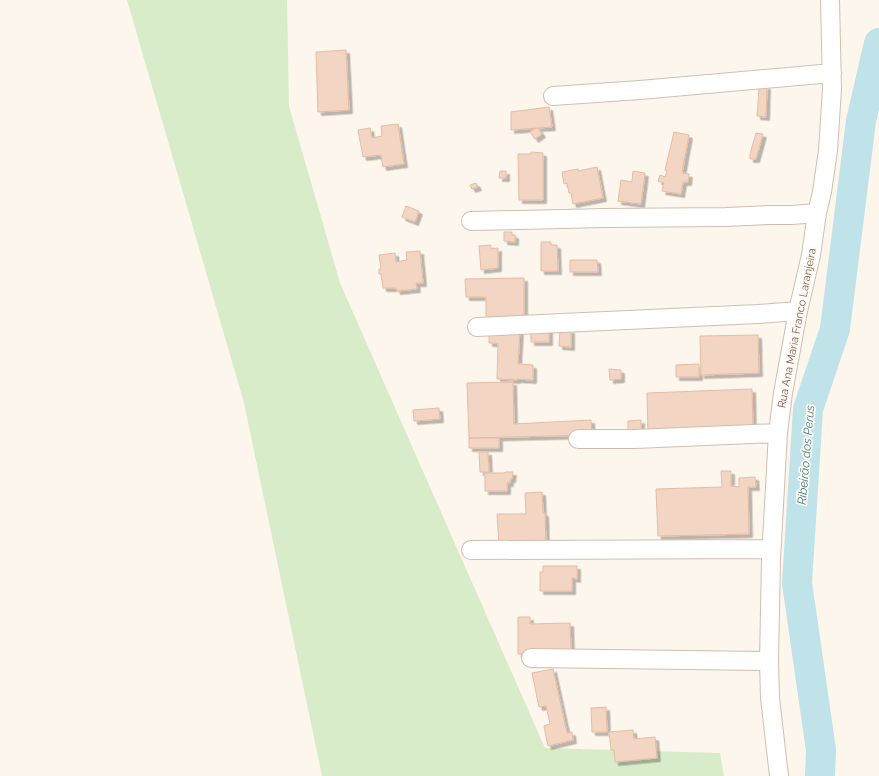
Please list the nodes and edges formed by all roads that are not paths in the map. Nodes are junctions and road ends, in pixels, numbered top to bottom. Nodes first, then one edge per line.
1 (830, 0) edge
2 (832, 73) junction
3 (553, 96) dead end
4 (817, 213) junction
5 (471, 221) dead end
6 (798, 311) junction
7 (477, 327) dead end
8 (778, 433) junction
9 (578, 439) dead end
10 (771, 549) junction
11 (471, 550) dead end
12 (531, 658) dead end
13 (769, 661) junction
14 (779, 776) edge

1 - 2 street, Rua Ana Maria Franco Laranjeira
2 - 3 street
2 - 4 street, Rua Ana Maria Franco Laranjeira
4 - 5 street
4 - 6 street, Rua Ana Maria Franco Laranjeira
6 - 7 street
6 - 8 street, Rua Ana Maria Franco Laranjeira
8 - 9 street
8 - 10 street, Rua Ana Maria Franco Laranjeira
10 - 11 street
10 - 13 street, Rua Ana Maria Franco Laranjeira
12 - 13 street
13 - 14 street, Rua Ana Maria Franco Laranjeira

